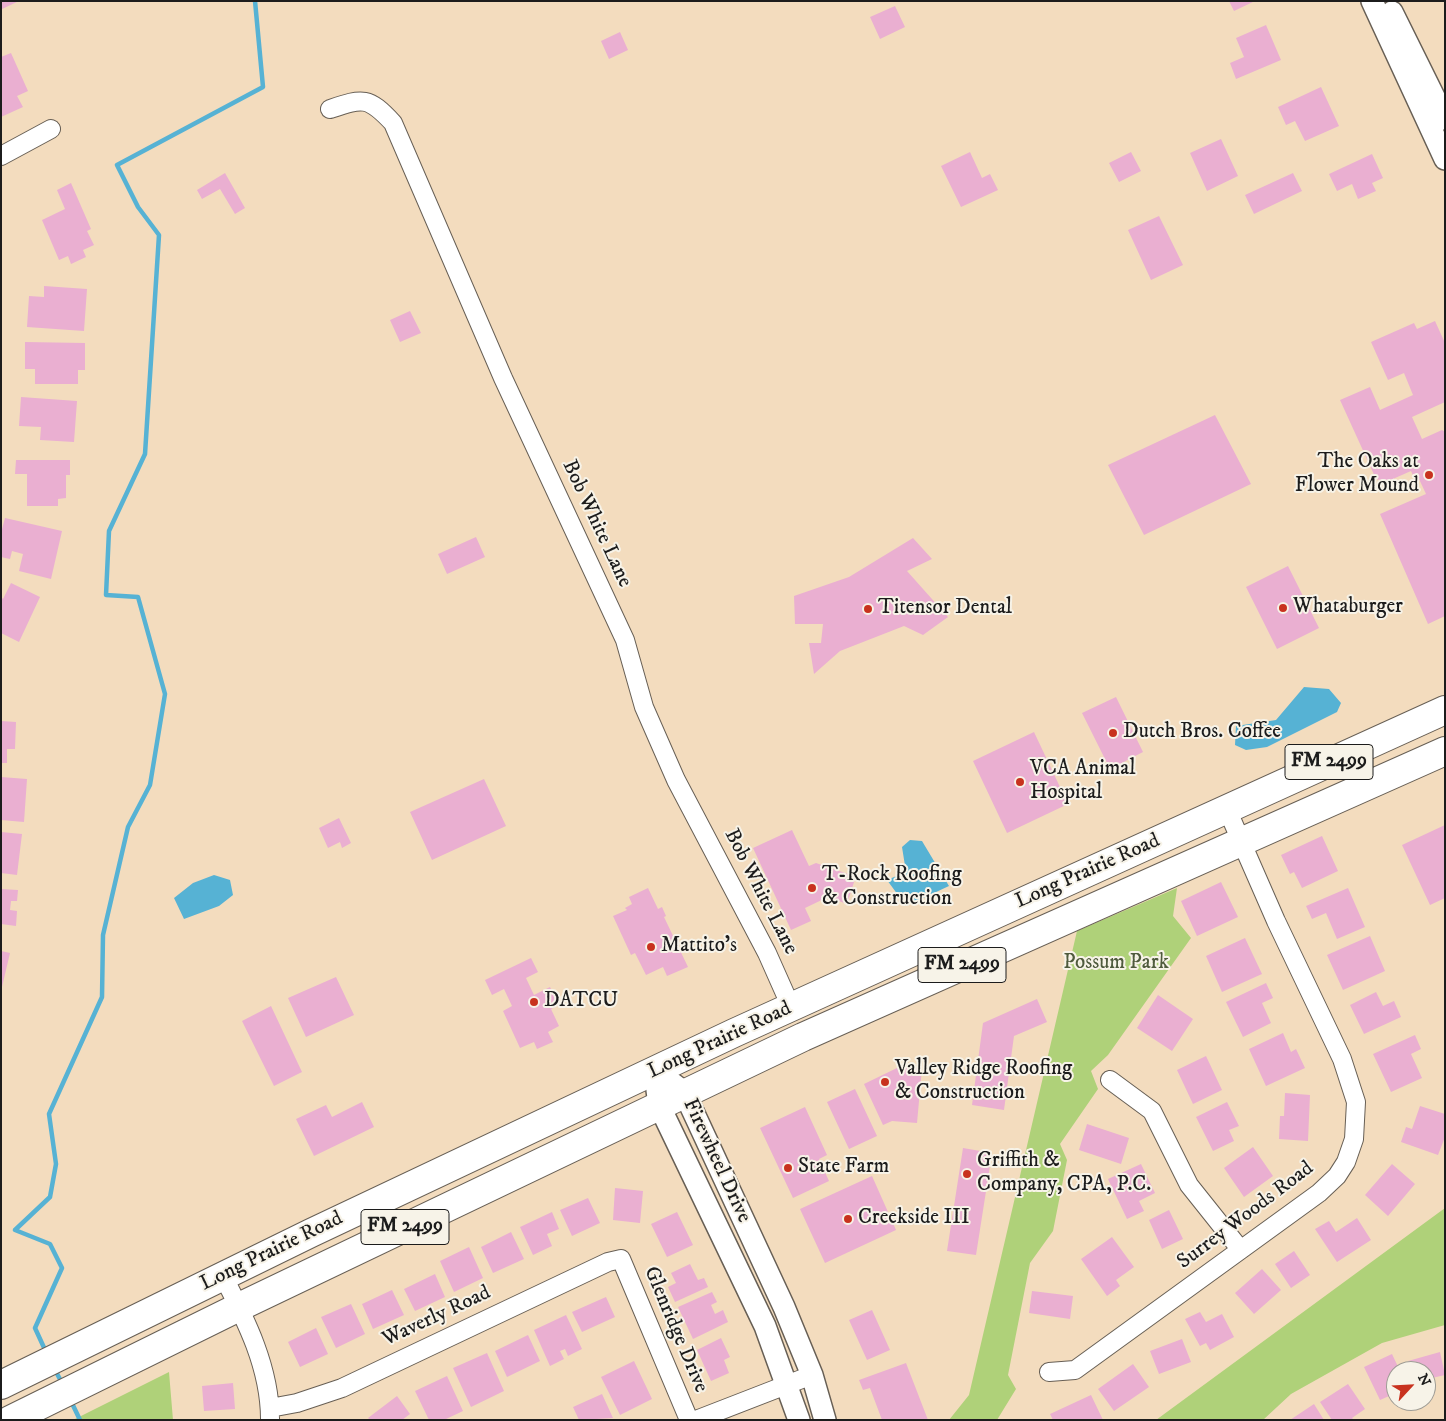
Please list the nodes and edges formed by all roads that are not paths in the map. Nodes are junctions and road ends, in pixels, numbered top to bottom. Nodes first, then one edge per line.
1 (1372, 1) edge
2 (1387, 1) edge
3 (330, 109) dead end
4 (1445, 119) edge
5 (51, 129) dead end
6 (1, 156) edge
7 (1445, 159) edge
8 (1445, 710) edge
9 (1445, 751) edge
10 (1227, 809) junction
11 (1242, 842) junction
12 (791, 1007) junction
13 (656, 1070) junction
14 (1110, 1080) dead end
15 (684, 1092) junction
16 (659, 1106) junction
17 (1240, 1249) junction
18 (621, 1259) joint
19 (223, 1276) junction
20 (239, 1307) junction
21 (1049, 1372) dead end
22 (812, 1375) junction
23 (13, 1379) edge
24 (787, 1386) junction
25 (270, 1414) edge
26 (10, 1420) edge
27 (688, 1420) edge
28 (696, 1420) edge
29 (798, 1420) edge
30 (825, 1420) edge

1 - 7 street
2 - 4 street
3 - 12 street, Bob White Lane
5 - 6 street
8 - 10 main road, Long Prairie Road / FM 2499
9 - 11 main road, Long Prairie Road / FM 2499
10 - 11 street, Surrey Woods Road
10 - 12 main road, Long Prairie Road / FM 2499
11 - 15 main road, Long Prairie Road / FM 2499
11 - 17 street, Surrey Woods Road
12 - 13 main road, Long Prairie Road / FM 2499
13 - 15 street, Firewheel Drive
13 - 16 street, Firewheel Drive
13 - 19 main road, Long Prairie Road / FM 2499
14 - 17 street
15 - 16 main road, Long Prairie Road / FM 2499
15 - 22 street, Firewheel Drive
16 - 20 main road, Long Prairie Road / FM 2499
16 - 24 street, Firewheel Drive
17 - 21 street, Surrey Woods Road
18 - 25 street, Waverly Road
18 - 27 street, Glenridge Drive
19 - 20 street
19 - 23 main road, Long Prairie Road / FM 2499
20 - 25 street
20 - 26 main road, Long Prairie Road / FM 2499
22 - 24 street
22 - 30 street, Firewheel Drive
24 - 28 street
24 - 29 street, Firewheel Drive

